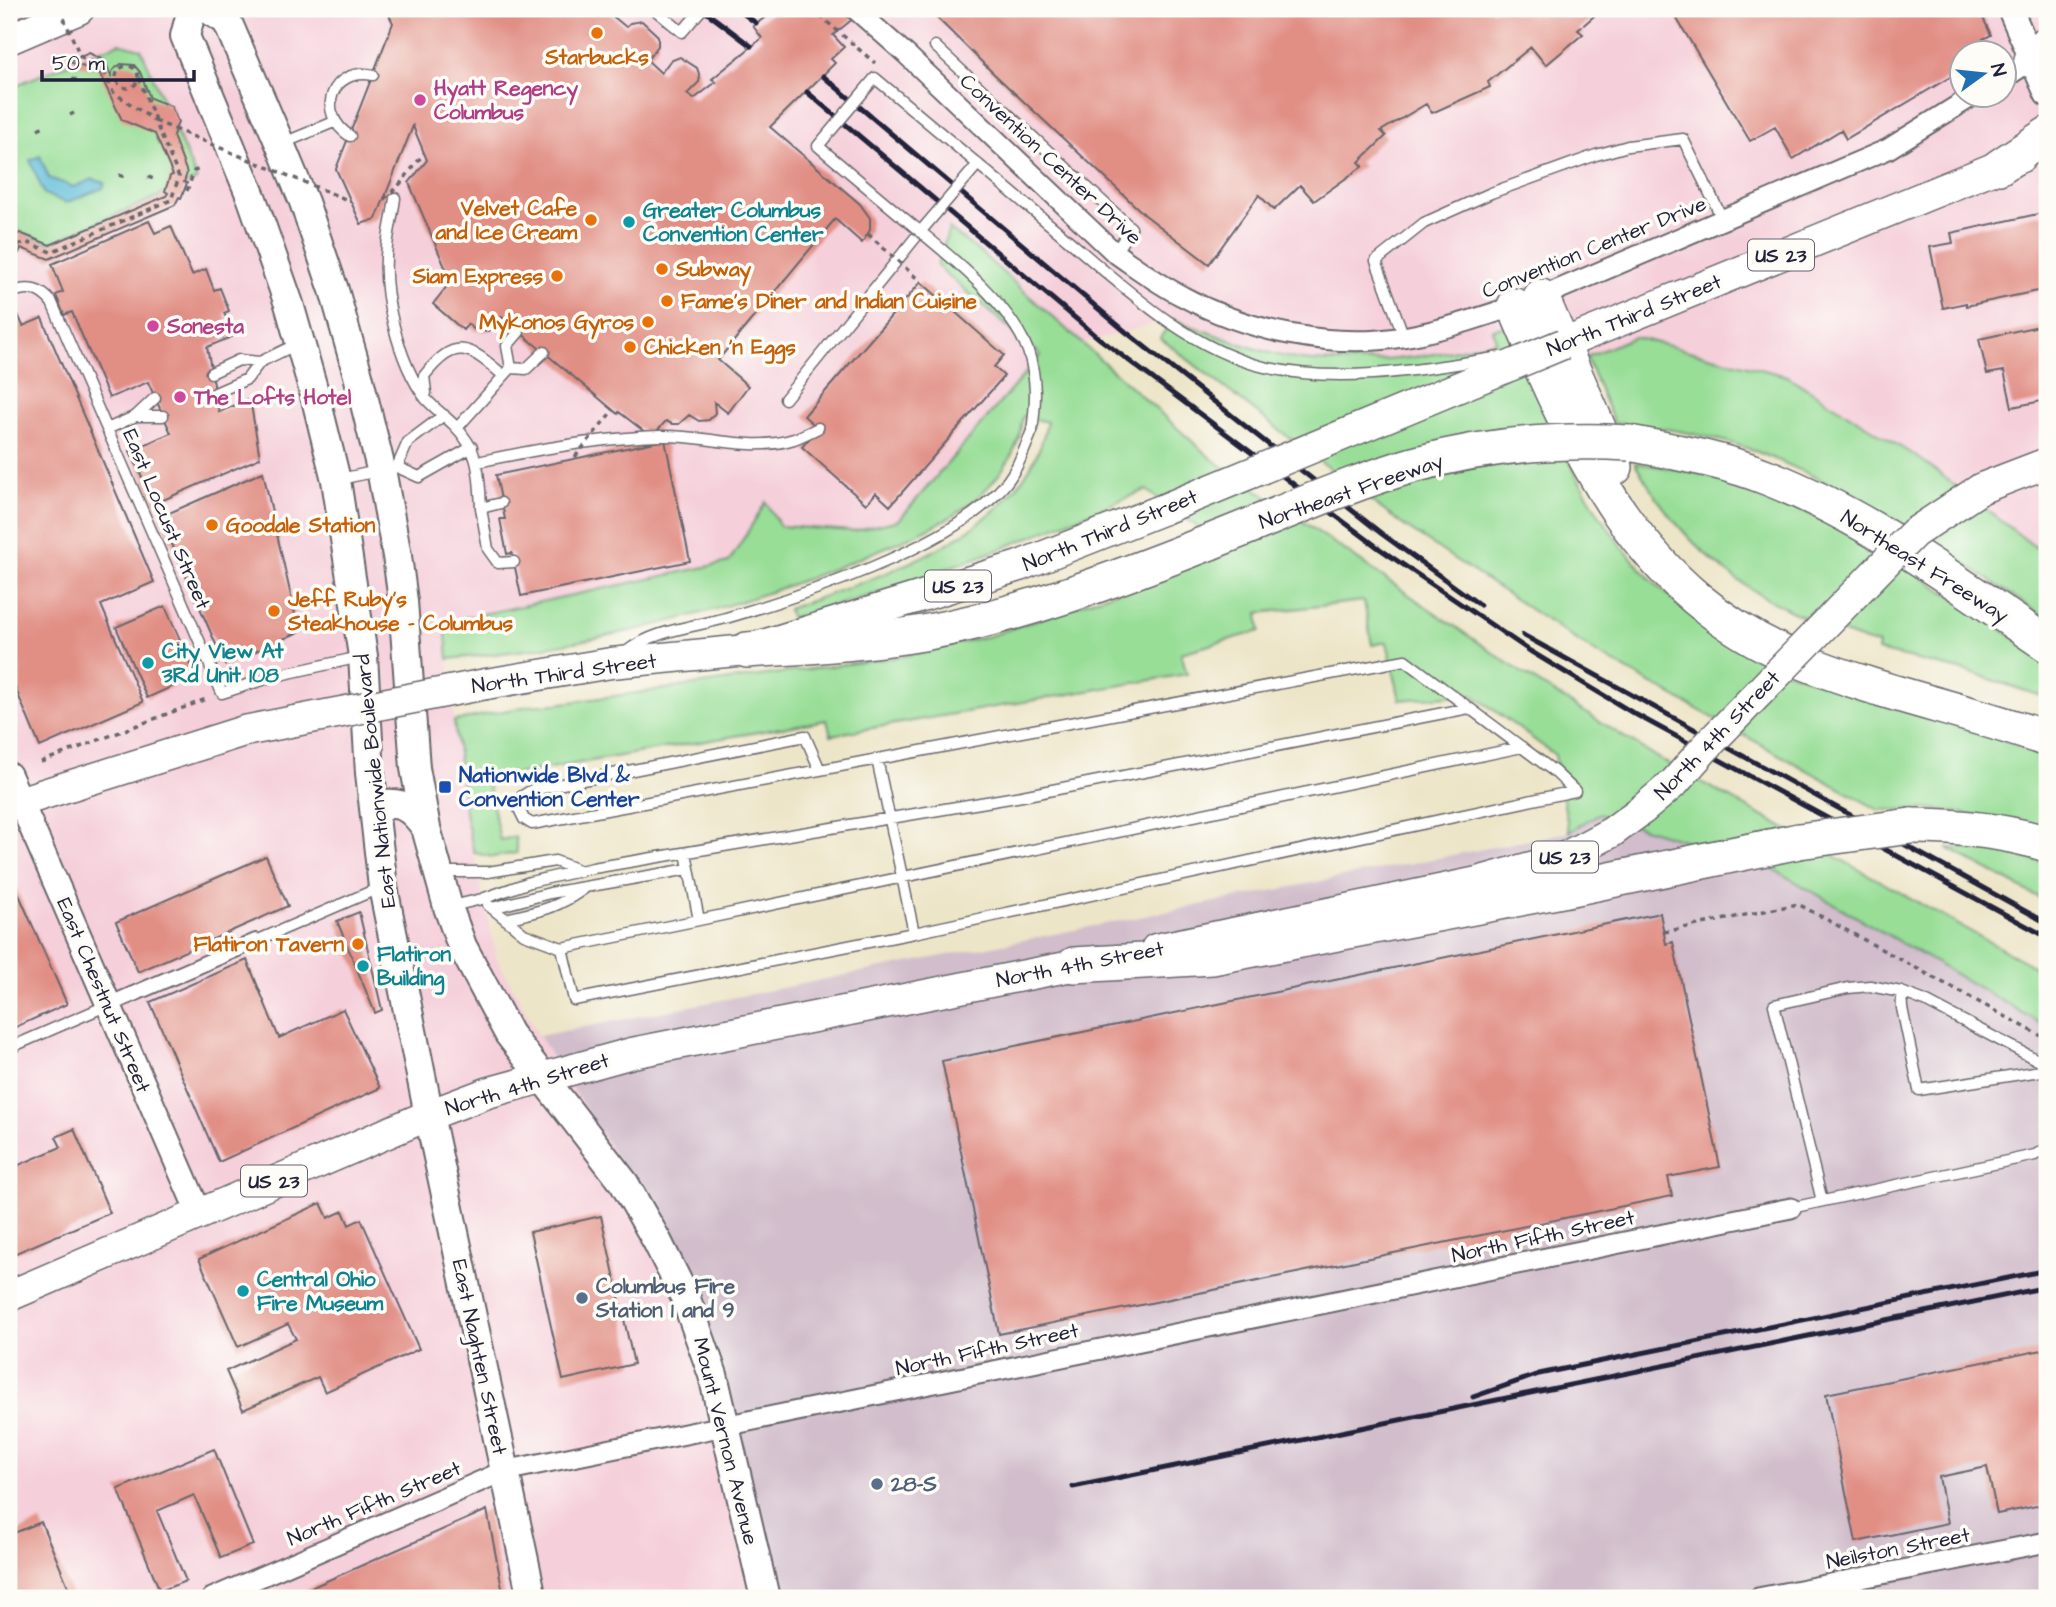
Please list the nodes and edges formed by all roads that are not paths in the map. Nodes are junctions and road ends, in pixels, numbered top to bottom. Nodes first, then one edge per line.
1 (79, 9) edge
2 (192, 9) edge
3 (208, 9) edge
4 (654, 9) edge
5 (702, 9) edge
6 (855, 9) edge
7 (2010, 9) edge
8 (9, 39) edge
9 (936, 46) dead end
10 (2028, 61) edge
11 (373, 75) dead end
12 (2047, 94) edge
13 (1954, 108) edge
14 (334, 122) junction
15 (2047, 135) edge
16 (350, 136) dead end
17 (280, 144) junction
18 (2047, 146) edge
19 (978, 164) junction
20 (1999, 167) junction
21 (389, 199) road end
22 (1723, 220) junction
23 (920, 232) junction
24 (1115, 253) junction
25 (9, 294) edge
26 (1528, 301) junction
27 (519, 332) dead end
28 (1404, 337) junction
29 (301, 342) junction
30 (1563, 344) junction
31 (544, 352) dead end
32 (260, 362) junction
33 (507, 371) junction
34 (211, 373) dead end
35 (215, 393) dead end
36 (155, 398) dead end
37 (426, 399) junction
38 (785, 399) dead end
39 (444, 415) junction
40 (136, 416) junction
41 (163, 416) dead end
42 (457, 428) junction
43 (818, 428) dead end
44 (107, 429) junction
45 (472, 447) junction
46 (478, 462) junction
47 (2047, 463) edge
48 (389, 468) junction
49 (336, 480) junction
50 (501, 503) dead end
51 (481, 508) junction
52 (514, 562) dead end
53 (2047, 644) edge
54 (747, 650) junction
55 (363, 656) junction
56 (611, 663) junction
57 (1469, 708) junction
58 (2047, 714) edge
59 (2047, 739) edge
60 (1522, 747) junction
61 (877, 759) junction
62 (820, 770) junction
63 (13, 794) edge
64 (374, 804) junction
65 (888, 818) junction
66 (426, 828) junction
67 (2047, 844) edge
68 (686, 853) junction
69 (689, 869) junction
70 (581, 871) junction
71 (438, 873) junction
72 (902, 879) junction
73 (589, 886) junction
74 (383, 887) junction
75 (482, 900) junction
76 (448, 907) junction
77 (492, 908) junction
78 (505, 919) junction
79 (698, 920) junction
80 (914, 933) junction
81 (256, 941) joint
82 (562, 948) junction
83 (1074, 965) junction
84 (1901, 992) junction
85 (108, 1005) junction
86 (9, 1048) edge
87 (2047, 1067) edge
88 (542, 1076) junction
89 (429, 1115) junction
90 (2047, 1148) edge
91 (1822, 1201) junction
92 (1791, 1208) joint
93 (199, 1213) junction
94 (9, 1296) edge
95 (727, 1426) junction
96 (504, 1471) junction
97 (2047, 1542) edge
98 (1800, 1594) edge
99 (212, 1598) edge
100 (531, 1598) edge
101 (765, 1598) edge
102 (1758, 1598) edge

1 - 8 main road
2 - 29 main road, East Nationwide Boulevard
3 - 17 main road, East Nationwide Boulevard
4 - 5 lane
6 - 24 street, Convention Center Drive
7 - 10 street
9 - 24 lane
10 - 12 street
11 - 14 lane
13 - 22 street, Convention Center Drive
14 - 16 lane
14 - 17 lane
15 - 20 highway
17 - 48 main road, East Nationwide Boulevard
18 - 20 main road, North Third Street / US 23
19 - 23 lane, bridge
19 - 23 lane, bridge
19 - 30 lane, bridge
20 - 30 main road, North Third Street / US 23
21 - 37 lane
22 - 26 street, Convention Center Drive
22 - 28 lane
23 - 38 lane
23 - 56 lane, bridge
24 - 28 street, Convention Center Drive
25 - 44 lane, East Locust Street
26 - 28 street, Convention Center Drive
26 - 58 highway
26 - 59 highway
27 - 33 lane
29 - 32 lane
29 - 49 main road, East Nationwide Boulevard
30 - 54 main road, North Third Street / US 23, bridge
31 - 33 lane
32 - 34 lane
32 - 35 lane
33 - 37 lane
33 - 42 lane
36 - 40 lane
37 - 39 lane
39 - 42 lane
39 - 48 lane
40 - 41 lane
40 - 44 lane
42 - 45 lane
43 - 46 lane
44 - 55 lane, East Locust Street
45 - 46 lane
45 - 48 lane
46 - 51 lane
47 - 83 main road, North 4th Street / US 23, bridge
48 - 49 lane
48 - 66 main road, East Nationwide Boulevard
49 - 55 main road, East Nationwide Boulevard
50 - 51 lane
51 - 52 lane
53 - 54 highway, Northeast Freeway, bridge
54 - 56 main road, North Third Street / US 23
55 - 64 main road, East Nationwide Boulevard
56 - 63 main road, North Third Street / US 23, bridge
57 - 60 lane
57 - 61 lane
57 - 65 lane
60 - 72 lane
60 - 80 lane
61 - 62 lane
61 - 65 lane
62 - 62 lane
63 - 85 street, East Chestnut Street
64 - 66 main road
64 - 74 main road, East Nationwide Boulevard
65 - 68 lane
65 - 72 lane
66 - 71 main road, East Nationwide Boulevard
67 - 83 highway, bridge
68 - 69 lane
68 - 70 lane
69 - 73 lane
69 - 79 lane
70 - 71 lane
70 - 75 lane
71 - 76 main road, East Nationwide Boulevard
72 - 79 lane
72 - 80 lane
73 - 77 lane
73 - 78 lane
74 - 81 lane
74 - 89 main road, East Nationwide Boulevard
75 - 76 lane
75 - 77 lane
76 - 88 main road, East Nationwide Boulevard
77 - 78 lane
78 - 82 lane
79 - 82 lane
80 - 82 lane
81 - 85 street
83 - 88 main road, North 4th Street / US 23
84 - 87 lane
84 - 87 lane
84 - 91 lane
85 - 86 lane
85 - 93 street, East Chestnut Street
88 - 89 main road, North 4th Street / US 23
88 - 95 main road, Mount Vernon Avenue
89 - 93 main road, North 4th Street / US 23
89 - 96 main road, East Naghten Street
90 - 91 lane
91 - 92 lane
92 - 95 street, North Fifth Street
93 - 94 main road, North 4th Street / US 23
95 - 96 street, North Fifth Street
95 - 101 main road, Mount Vernon Avenue
96 - 99 street, North Fifth Street
96 - 100 main road, East Naghten Street
97 - 98 street, Neilston Street
98 - 102 street, Neilston Street

